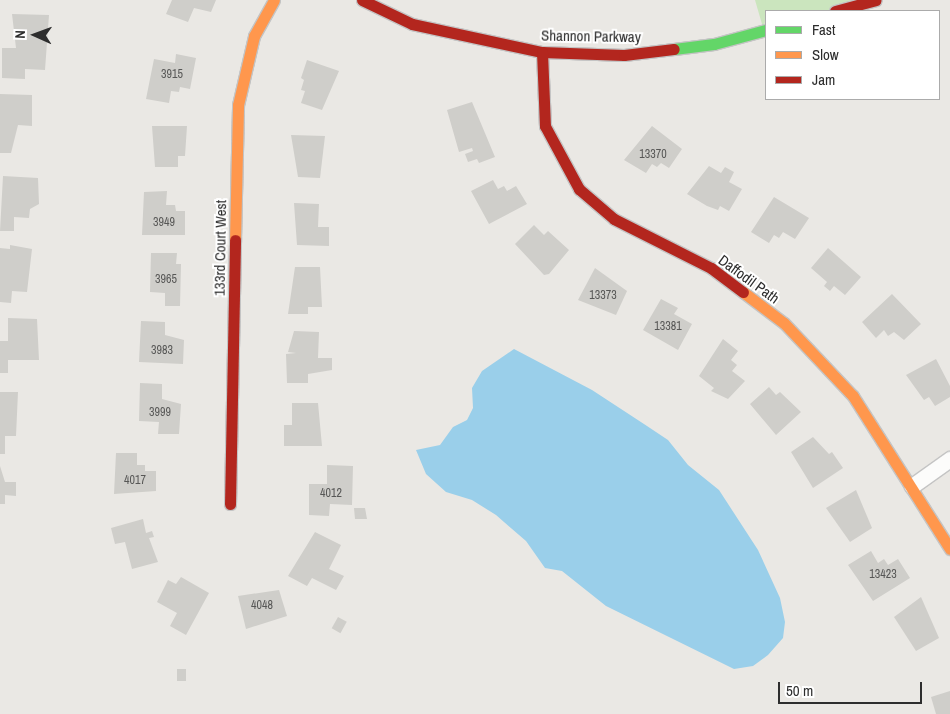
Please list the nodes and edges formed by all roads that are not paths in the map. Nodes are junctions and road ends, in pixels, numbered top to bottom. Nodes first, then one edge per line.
1 (274, 0) edge
2 (362, 0) edge
3 (876, 0) edge
4 (839, 10) edge
5 (765, 30) edge
6 (542, 52) junction
7 (950, 460) edge
8 (912, 486) junction
9 (230, 504) dead end
10 (950, 550) edge

1 - 9 street, 133rd Court West
2 - 6 street, Shannon Parkway
3 - 4 street
5 - 6 street, Shannon Parkway
6 - 8 street, Daffodil Path
7 - 8 street
8 - 10 street, Daffodil Path

